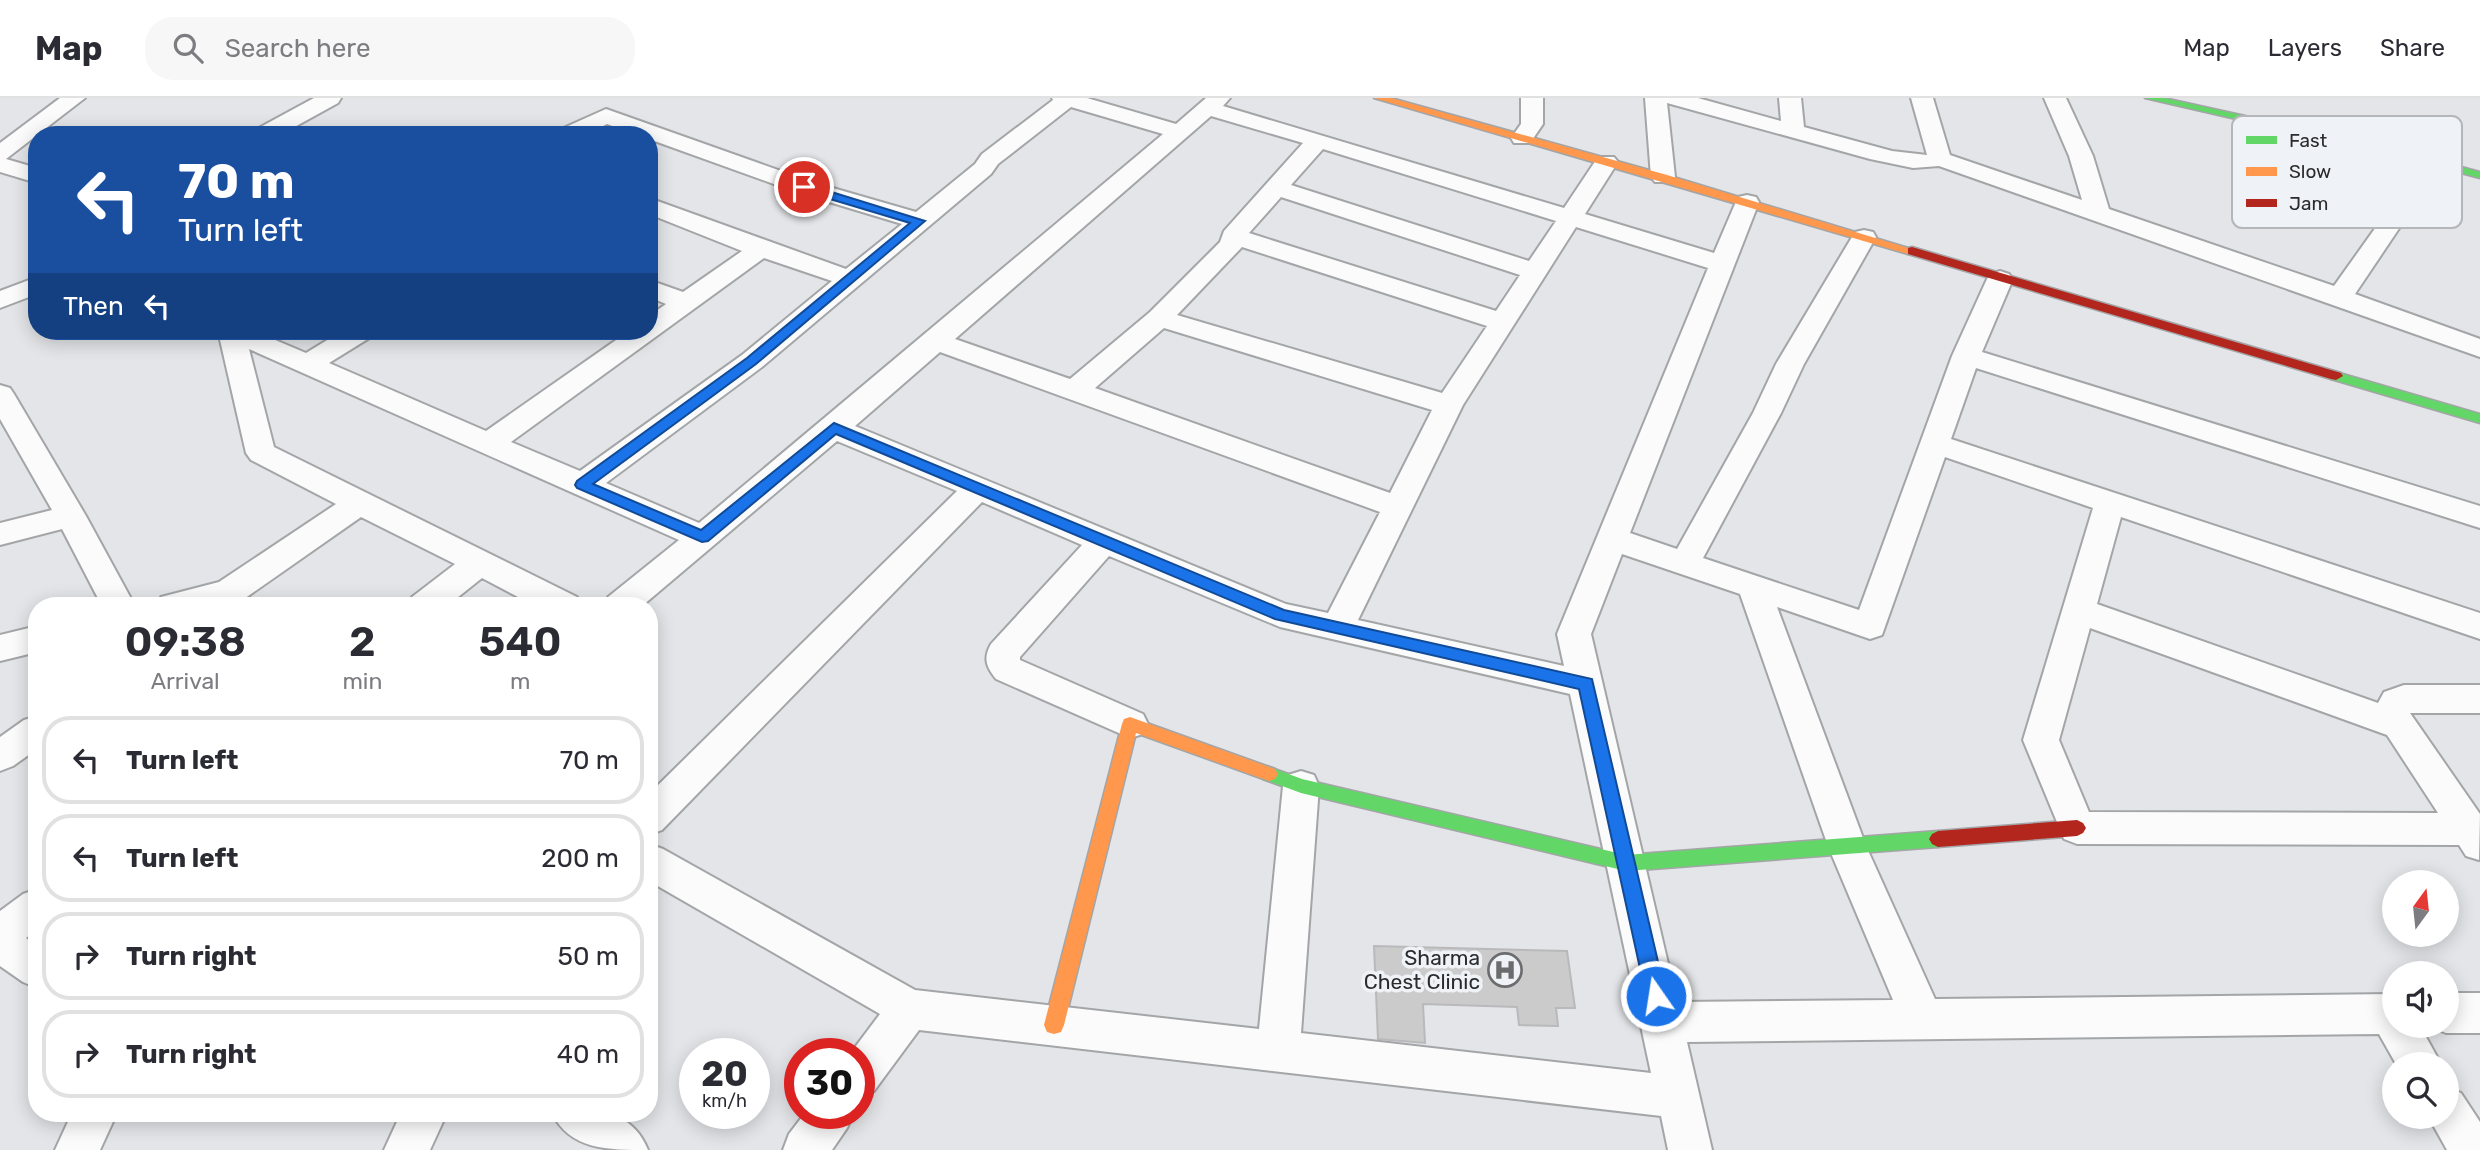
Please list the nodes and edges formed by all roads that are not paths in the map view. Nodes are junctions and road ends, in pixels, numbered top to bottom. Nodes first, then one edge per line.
1 (74, 98) edge
2 (330, 98) edge
3 (1532, 98) edge
4 (1656, 98) edge
5 (1673, 98) edge
6 (1790, 98) edge
7 (1922, 98) edge
8 (2055, 98) edge
9 (2150, 98) edge
10 (1065, 99) edge
11 (1386, 99) edge
12 (2192, 101) edge
13 (1213, 103) edge
14 (2252, 116) edge
15 (2270, 116) edge
16 (36, 126) edge
17 (279, 126) edge
18 (585, 126) edge
19 (634, 126) edge
20 (1793, 131) junction
21 (28, 132) edge
22 (1180, 132) junction
23 (658, 135) edge
24 (1522, 138) junction
25 (670, 139) junction
26 (1318, 140) junction
27 (658, 146) edge
28 (0, 153) edge
29 (2462, 158) edge
30 (1940, 159) junction
31 (1606, 162) junction
32 (2480, 163) edge
33 (0, 165) edge
34 (2462, 170) edge
35 (28, 173) edge
36 (2480, 175) edge
37 (1663, 177) junction
38 (1276, 188) junction
39 (1747, 202) junction
40 (658, 209) edge
41 (2098, 214) junction
42 (1571, 216) junction
43 (919, 221) junction
44 (2387, 228) edge
45 (1233, 236) junction
46 (1864, 237) junction
47 (761, 249) junction
48 (1722, 264) junction
49 (1535, 271) junction
50 (850, 279) junction
51 (2000, 279) junction
52 (28, 289) edge
53 (658, 292) edge
54 (2340, 297) junction
55 (0, 300) edge
56 (686, 303) junction
57 (1159, 318) junction
58 (1503, 321) junction
59 (658, 323) edge
60 (234, 340) edge
61 (253, 340) edge
62 (347, 340) edge
63 (634, 340) edge
64 (935, 341) junction
65 (2480, 349) edge
66 (1966, 356) junction
67 (308, 364) junction
68 (1074, 391) junction
69 (0, 394) edge
70 (1449, 405) junction
71 (2480, 419) edge
72 (834, 428) junction
73 (489, 443) junction
74 (1936, 444) junction
75 (582, 485) junction
76 (978, 488) junction
77 (359, 503) junction
78 (2110, 503) junction
79 (1398, 507) junction
80 (71, 516) junction
81 (2480, 517) edge
82 (0, 534) edge
83 (702, 537) junction
84 (1612, 539) junction
85 (1104, 541) junction
86 (479, 563) junction
87 (1684, 564) junction
88 (1753, 586) junction
89 (114, 597) edge
90 (236, 597) edge
91 (436, 597) edge
92 (547, 597) edge
93 (631, 597) edge
94 (2079, 611) junction
95 (2480, 626) edge
96 (1338, 628) junction
97 (28, 641) edge
98 (0, 648) edge
99 (1587, 684) junction
100 (2480, 699) edge
101 (1130, 724) junction
102 (2397, 724) junction
103 (28, 736) edge
104 (0, 756) edge
105 (1301, 786) junction
106 (658, 810) edge
107 (2077, 828) junction
108 (2474, 837) edge
109 (1847, 846) junction
110 (1626, 863) junction
111 (658, 866) edge
112 (28, 913) edge
113 (0, 934) edge
114 (0, 943) edge
115 (28, 963) edge
116 (909, 1009) junction
117 (2459, 1013) edge
118 (2480, 1013) edge
119 (2382, 1018) edge
120 (1923, 1020) junction
121 (1662, 1023) junction
122 (1054, 1025) junction
123 (1278, 1051) junction
124 (875, 1055) edge
125 (1678, 1097) junction
126 (91, 1122) edge
127 (420, 1122) edge
128 (587, 1122) edge
129 (820, 1129) edge
130 (2459, 1129) edge
131 (77, 1150) edge
132 (406, 1150) edge
133 (626, 1150) edge
134 (805, 1150) edge
135 (1690, 1150) edge
136 (2472, 1150) edge

1 - 16 street
2 - 17 street
3 - 24 street
4 - 37 street
5 - 20 street
6 - 20 street
7 - 30 street
8 - 41 street
9 - 12 street
10 - 22 street
10 - 43 street
11 - 24 street
12 - 14 street
12 - 15 street
13 - 22 street
13 - 26 street
18 - 19 street
20 - 30 street
21 - 28 street
22 - 64 street
23 - 25 street
24 - 31 street
25 - 27 street
25 - 43 street
26 - 38 street
26 - 42 street
29 - 32 street
30 - 41 street
31 - 37 street
31 - 42 street
33 - 35 street
34 - 36 street
37 - 39 street
38 - 45 street
38 - 49 street
39 - 46 street
39 - 48 street
40 - 47 street
41 - 54 street
42 - 48 street
42 - 49 street
43 - 50 street
44 - 54 street
45 - 57 street
45 - 58 street
46 - 51 street
46 - 87 street
47 - 50 street
47 - 56 street
48 - 84 street
49 - 58 street
50 - 75 street
51 - 66 street
51 - 71 street
52 - 55 street
53 - 56 street
54 - 65 street
56 - 59 street
57 - 68 street
57 - 70 street
58 - 70 street
60 - 77 street
61 - 67 street
62 - 67 street
63 - 73 street
64 - 68 street
64 - 72 street
66 - 74 street
66 - 81 street
67 - 73 street
68 - 79 street
69 - 80 street
70 - 79 street
72 - 76 street
72 - 83 street
73 - 75 street
74 - 78 street
74 - 88 street
75 - 83 street
76 - 85 street
76 - 106 street
77 - 86 street
77 - 90 street
78 - 94 street
78 - 95 street
79 - 96 street
80 - 82 street
80 - 89 street
83 - 93 street
84 - 87 street
84 - 99 street
85 - 96 street
85 - 101 street
86 - 91 street
86 - 92 street
87 - 88 street
88 - 109 street
94 - 102 street
94 - 107 street
96 - 99 street
97 - 98 street
99 - 110 street
100 - 102 street
101 - 105 street
101 - 122 street
102 - 108 street
103 - 104 street
105 - 110 street
105 - 123 street
107 - 108 street
107 - 109 street
109 - 110 street
109 - 120 street
110 - 121 street
111 - 116 street
112 - 113 street
114 - 115 street
116 - 122 street
116 - 124 street
117 - 118 street
119 - 120 street
120 - 121 street
121 - 125 street
122 - 123 street
123 - 125 street
125 - 135 street
126 - 131 street
127 - 132 street
128 - 133 street
129 - 134 street
130 - 136 street

